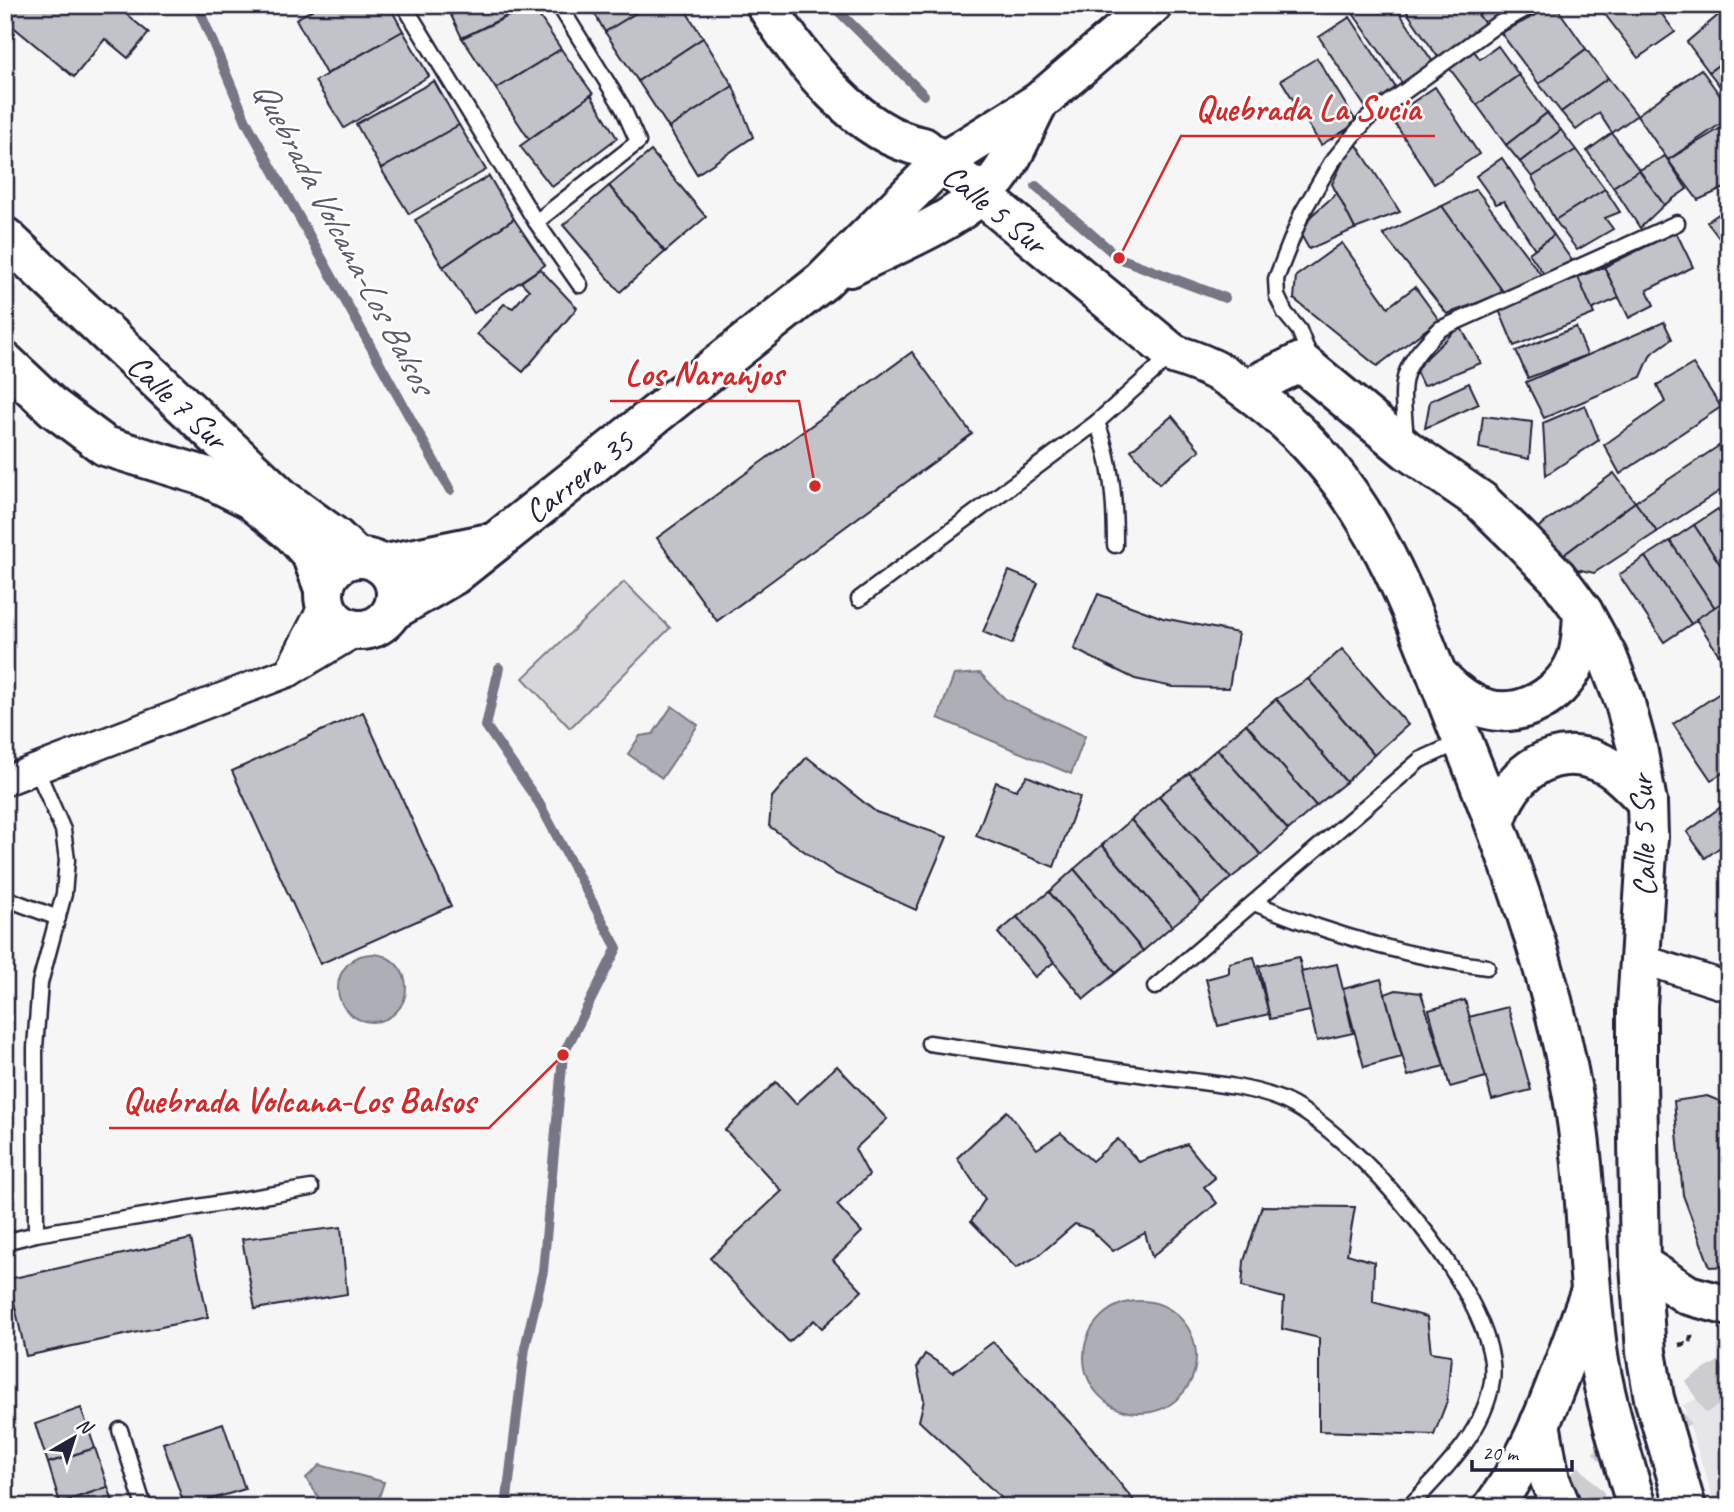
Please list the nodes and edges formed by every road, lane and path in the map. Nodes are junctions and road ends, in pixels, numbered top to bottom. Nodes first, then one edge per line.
1 (404, 5) edge
2 (559, 5) edge
3 (766, 5) edge
4 (1152, 5) edge
5 (1533, 5) edge
6 (1039, 102) junction
7 (940, 163) junction
8 (979, 196) junction
9 (536, 222) junction
10 (1677, 223) dead end
11 (5, 237) edge
12 (824, 281) junction
13 (580, 285) dead end
14 (1173, 354) junction
15 (5, 362) edge
16 (1301, 362) junction
17 (1246, 389) junction
18 (1097, 422) junction
19 (1407, 450) junction
20 (496, 541) junction
21 (1115, 545) dead end
22 (369, 561) junction
23 (324, 596) junction
24 (859, 599) dead end
25 (392, 611) junction
26 (1583, 612) junction
27 (359, 630) junction
28 (289, 672) junction
29 (1437, 674) junction
30 (1463, 741) junction
31 (36, 768) junction
32 (5, 781) edge
33 (1647, 802) junction
34 (1496, 821) junction
35 (5, 898) edge
36 (1254, 903) junction
37 (58, 918) junction
38 (1641, 959) junction
39 (1487, 967) dead end
40 (1156, 987) dead end
41 (1729, 988) edge
42 (929, 1043) dead end
43 (311, 1188) dead end
44 (36, 1234) junction
45 (5, 1242) edge
46 (1640, 1264) junction
47 (1592, 1288) junction
48 (1729, 1306) edge
49 (1540, 1423) junction
50 (120, 1430) dead end
51 (144, 1507) edge
52 (1409, 1507) edge
53 (1493, 1507) edge
54 (1561, 1507) edge
55 (1637, 1507) edge
56 (1686, 1507) edge

1 - 9 lane
2 - 9 lane
3 - 7 street, Calle 5 Sur
4 - 6 street, Carrera 35
5 - 16 lane
6 - 7 street, Carrera 35
6 - 8 street, Carrera 35
7 - 8 street, Calle 5 Sur
7 - 12 street, Carrera 35
8 - 12 street, Carrera 35
8 - 14 street, Calle 5 Sur
9 - 13 lane
10 - 19 lane
11 - 22 street, Calle 7 Sur
12 - 20 street, Carrera 35
14 - 17 street, Calle 5 Sur
14 - 18 lane
15 - 23 street, Calle 7 Sur
16 - 17 street
16 - 19 street, Calle 5 Sur
17 - 29 street, Calle 5 Sur
18 - 21 lane
18 - 24 lane
19 - 26 street, Calle 5 Sur
20 - 22 street, Carrera 35
20 - 25 street, Carrera 35
22 - 23 street
22 - 25 street
23 - 27 street
23 - 28 street
25 - 27 street
26 - 29 street
26 - 33 street, Calle 5 Sur
27 - 28 street
28 - 31 street
29 - 30 street, Calle 5 Sur
30 - 34 street, Calle 5 Sur
30 - 36 lane
31 - 32 street
31 - 37 lane
33 - 34 street
33 - 38 street, Calle 5 Sur
34 - 47 street, Calle 5 Sur
35 - 37 lane
36 - 39 lane
36 - 40 lane
37 - 44 lane
38 - 41 street
38 - 46 street, Calle 5 Sur
42 - 52 lane
43 - 44 lane
44 - 45 lane
46 - 48 street
46 - 56 street, Calle 5 Sur
47 - 49 street
47 - 55 street, Calle 5 Sur
49 - 53 street
49 - 54 street
50 - 51 lane

